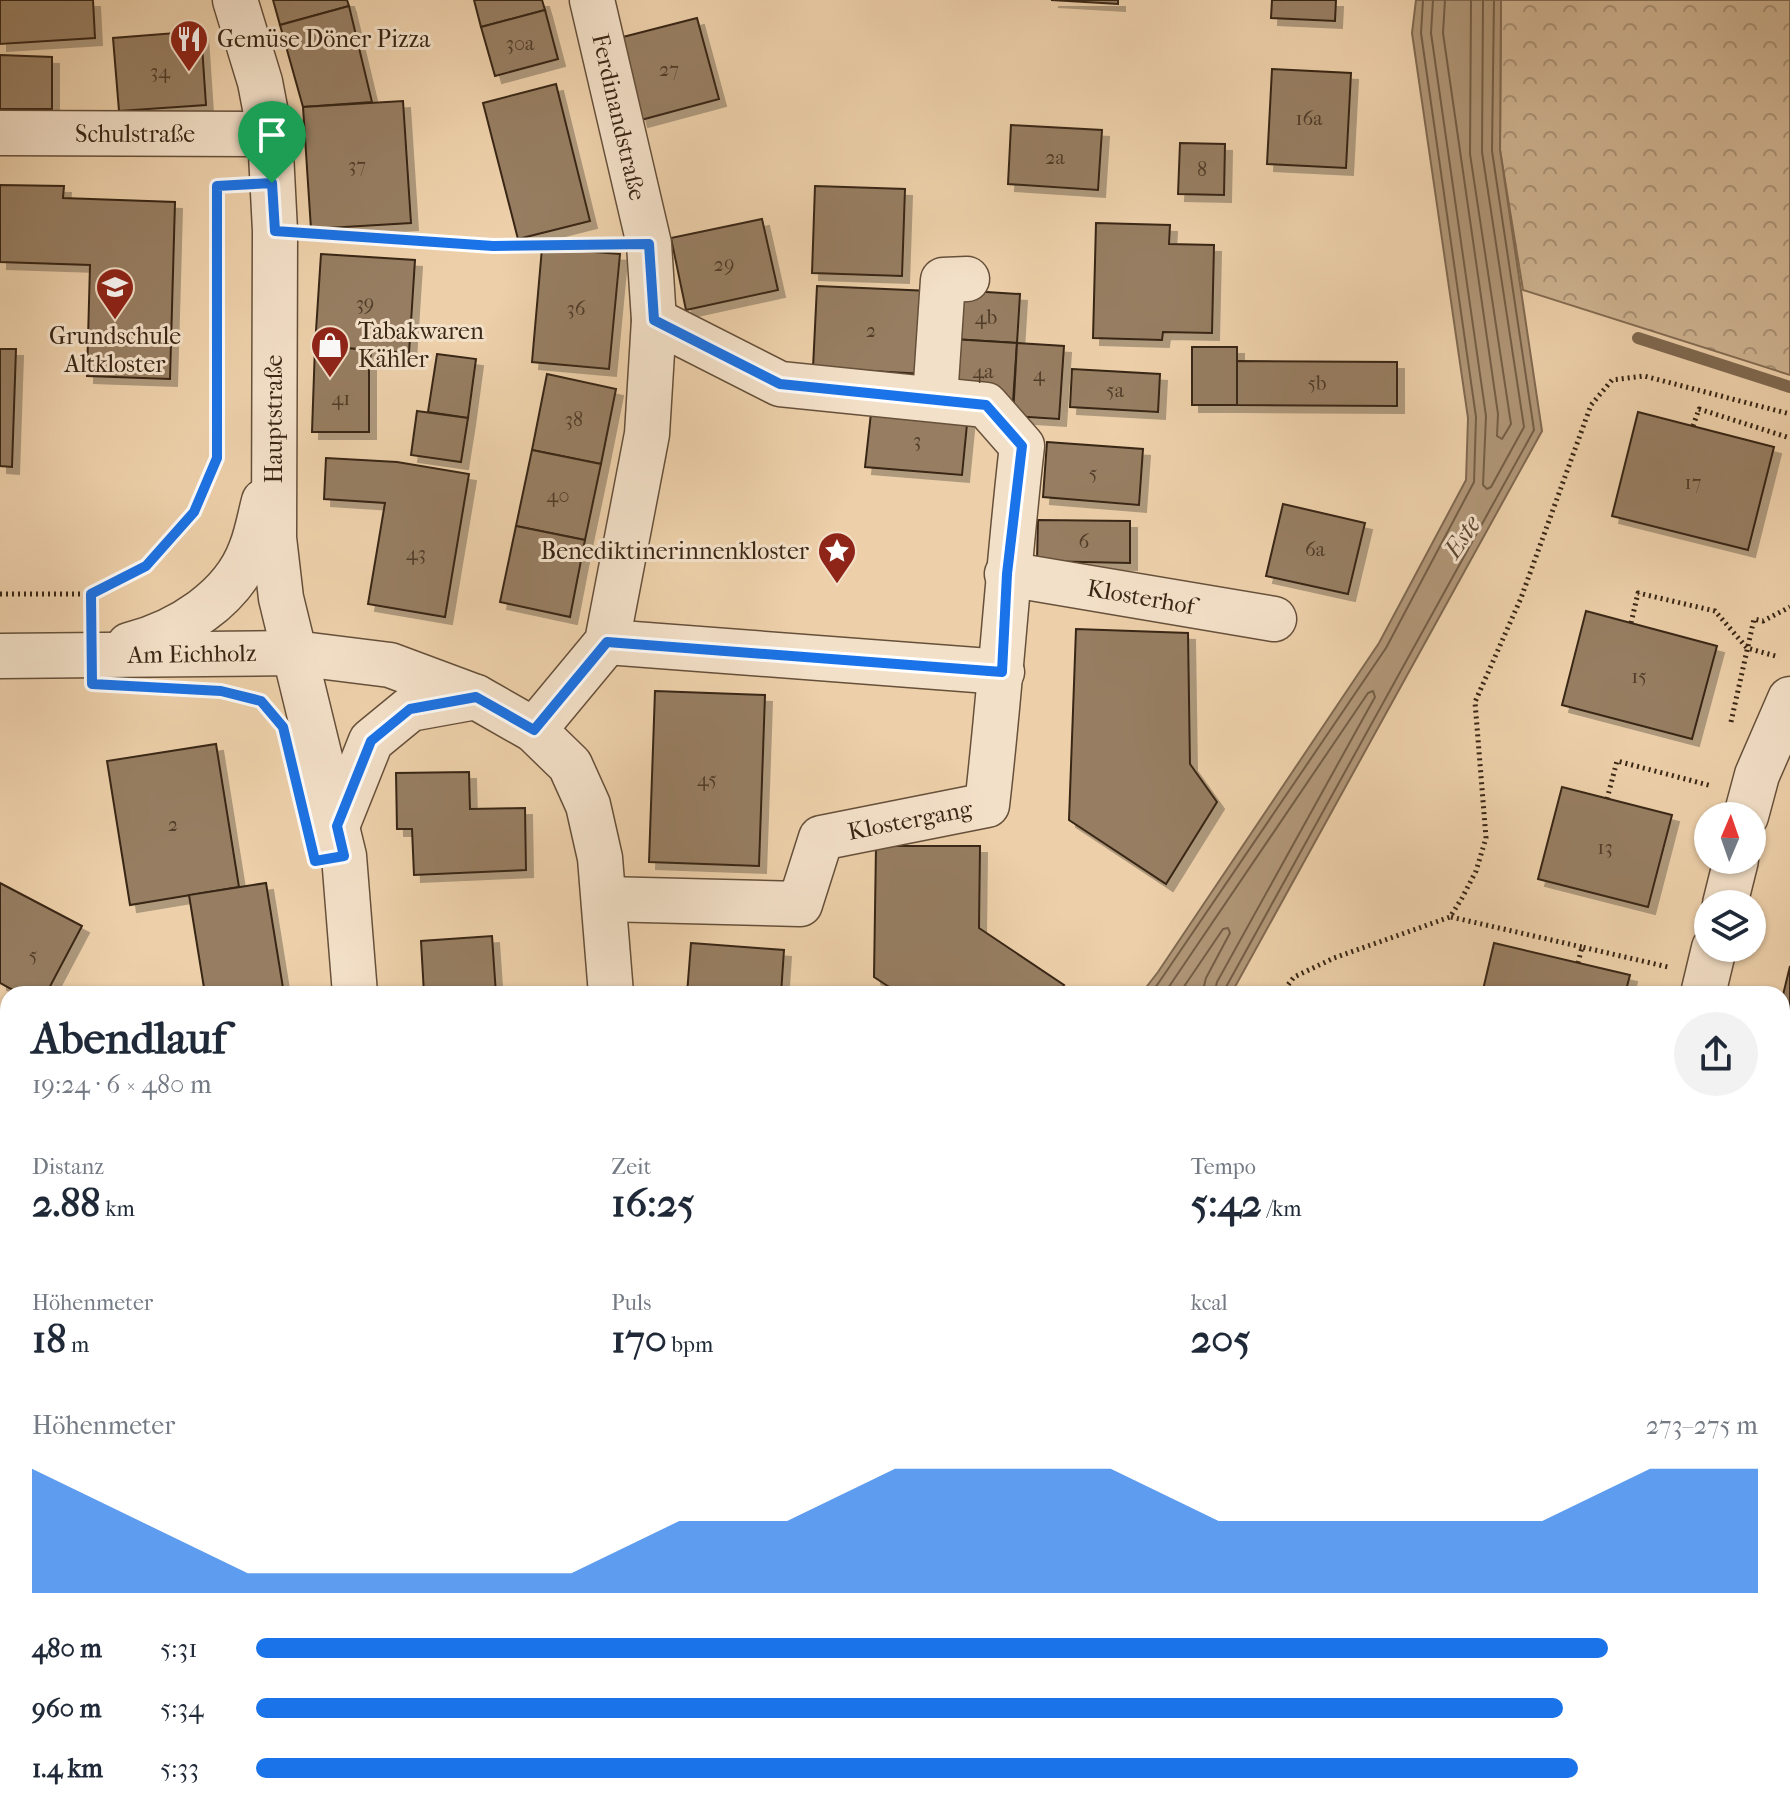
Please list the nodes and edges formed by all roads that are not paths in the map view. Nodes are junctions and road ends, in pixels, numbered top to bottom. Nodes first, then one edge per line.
1 (235, 0) edge
2 (592, 0) edge
3 (0, 133) edge
4 (270, 134) junction
5 (967, 279) dead end
6 (654, 320) junction
7 (935, 398) junction
8 (274, 464) junction
9 (1007, 574) junction
10 (1274, 619) dead end
11 (607, 642) junction
12 (294, 653) junction
13 (90, 655) junction
14 (0, 656) edge
15 (1002, 672) junction
16 (476, 697) junction
17 (1790, 699) edge
18 (534, 730) junction
19 (1750, 802) edge
20 (337, 826) junction
21 (604, 899) junction
22 (354, 986) edge
23 (610, 986) edge

1 - 4 street, Hauptstraße
2 - 6 street, Ferdinandstraße
3 - 4 street, Schulstraße
4 - 8 street, Hauptstraße
5 - 7 street
6 - 7 street
6 - 11 street, Ferdinandstraße
7 - 9 street
8 - 12 street, Hauptstraße
8 - 13 street, Am Eichholz
9 - 10 street, Klosterhof
9 - 15 street
11 - 15 street
11 - 18 street, Ferdinandstraße
12 - 13 street, Am Eichholz
12 - 16 street
12 - 20 street, Hauptstraße
13 - 14 street, Am Eichholz
15 - 21 street, Klostergang
16 - 18 street
16 - 20 street
17 - 19 street
18 - 21 street
20 - 22 street, Hauptstraße
21 - 23 street

